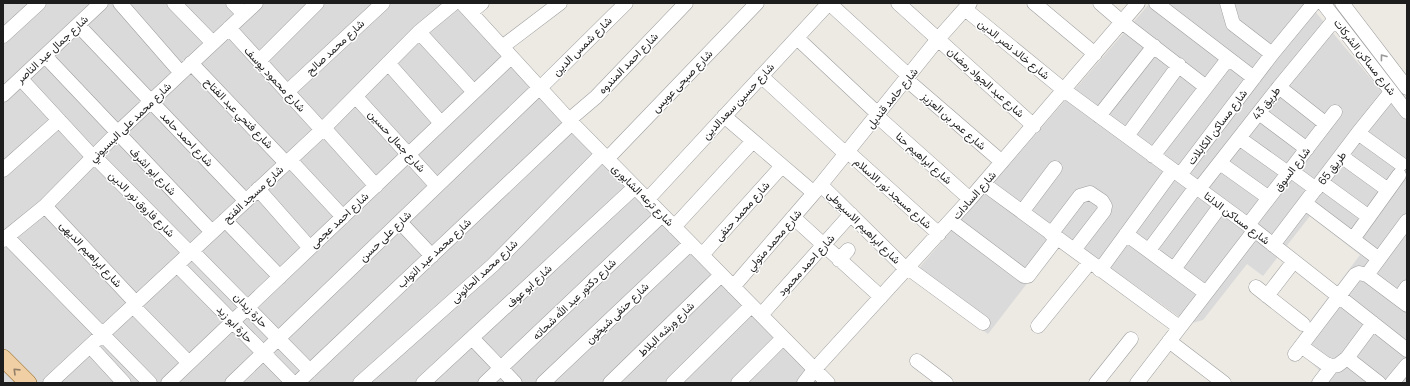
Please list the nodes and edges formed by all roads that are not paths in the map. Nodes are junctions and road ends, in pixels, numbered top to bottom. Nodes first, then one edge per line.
1 (39, 3) edge
2 (101, 3) edge
3 (120, 3) edge
4 (174, 3) edge
5 (233, 3) edge
6 (256, 3) edge
7 (317, 3) edge
8 (383, 3) edge
9 (454, 3) edge
10 (482, 3) edge
11 (560, 3) edge
12 (626, 3) edge
13 (686, 3) edge
14 (757, 3) edge
15 (829, 3) edge
16 (898, 3) edge
17 (1034, 3) edge
18 (1100, 3) edge
19 (1138, 3) edge
20 (1156, 3) edge
21 (1227, 3) edge
22 (1314, 3) edge
23 (1323, 3) edge
24 (1342, 3) edge
25 (965, 6) edge
26 (466, 8) edge
27 (244, 14) junction
28 (1335, 19) junction
29 (1122, 22) junction
30 (78, 25) junction
31 (229, 28) junction
32 (419, 32) junction
33 (3, 36) edge
34 (797, 38) junction
35 (938, 39) junction
36 (213, 43) junction
37 (1154, 46) junction
38 (506, 52) junction
39 (1095, 54) junction
40 (1272, 54) junction
41 (45, 56) junction
42 (1228, 58) junction
43 (259, 61) junction
44 (388, 63) junction
45 (1179, 65) junction
46 (186, 68) junction
47 (761, 76) junction
48 (908, 78) junction
49 (1254, 78) junction
50 (21, 79) junction
51 (1206, 87) junction
52 (1279, 87) junction
53 (539, 88) junction
54 (1407, 88) edge
55 (1064, 90) junction
56 (287, 92) junction
57 (474, 92) junction
58 (1392, 92) junction
59 (3, 96) edge
60 (356, 97) junction
61 (151, 101) junction
62 (1335, 112) dead end
63 (1407, 112) edge
64 (1259, 113) junction
65 (878, 115) junction
66 (724, 116) junction
67 (1099, 116) junction
68 (59, 120) junction
69 (570, 122) junction
70 (441, 123) junction
71 (1326, 124) junction
72 (1034, 126) junction
73 (323, 129) junction
74 (117, 133) junction
75 (1358, 133) junction
76 (1127, 136) junction
77 (1239, 138) junction
78 (754, 141) junction
79 (1307, 149) junction
80 (847, 153) junction
81 (408, 155) junction
82 (604, 156) junction
83 (1153, 156) junction
84 (1341, 156) junction
85 (93, 157) junction
86 (288, 162) junction
87 (1002, 162) junction
88 (1220, 163) junction
89 (782, 166) junction
90 (1055, 168) dead end
91 (3, 170) edge
92 (1289, 171) junction
93 (1176, 173) junction
94 (984, 184) junction
95 (1318, 185) junction
96 (376, 186) junction
97 (437, 186) junction
98 (635, 187) junction
99 (1197, 188) junction
100 (258, 189) junction
101 (818, 189) junction
102 (1388, 190) junction
103 (1269, 198) junction
104 (970, 199) junction
105 (647, 200) junction
106 (246, 201) junction
107 (1305, 203) junction
108 (1220, 205) junction
109 (45, 206) junction
110 (1022, 212) junction
111 (851, 214) junction
112 (662, 215) junction
113 (343, 216) junction
114 (793, 217) junction
115 (1369, 217) junction
116 (225, 220) junction
117 (951, 221) junction
118 (400, 222) junction
119 (674, 227) junction
120 (1405, 227) edge
121 (1251, 228) junction
122 (212, 232) junction
123 (939, 234) junction
124 (1126, 234) junction
125 (1054, 236) junction
126 (5, 238) edge
127 (1353, 239) junction
128 (690, 244) junction
129 (823, 245) junction
130 (1273, 245) junction
131 (310, 248) junction
132 (1074, 250) junction
133 (1149, 250) junction
134 (191, 252) junction
135 (702, 255) junction
136 (432, 256) junction
137 (1379, 259) junction
138 (1294, 261) junction
139 (177, 265) junction
140 (1095, 266) junction
141 (908, 269) junction
142 (1174, 269) junction
143 (721, 275) junction
144 (1367, 275) junction
145 (280, 277) junction
146 (733, 287) junction
147 (1206, 293) junction
148 (1338, 296) junction
149 (881, 297) junction
150 (1404, 297) edge
151 (134, 305) junction
152 (248, 307) junction
153 (756, 310) junction
154 (233, 321) junction
155 (984, 323) dead end
156 (1373, 323) junction
157 (1303, 324) dead end
158 (1038, 326) dead end
159 (1179, 328) junction
160 (103, 334) junction
161 (472, 338) junction
162 (783, 338) junction
163 (279, 339) junction
164 (1130, 339) dead end
165 (1169, 341) junction
166 (90, 346) junction
167 (1407, 350) edge
168 (264, 353) junction
169 (3, 358) edge
170 (1347, 358) junction
171 (917, 361) dead end
172 (189, 363) junction
173 (1407, 365) edge
174 (1332, 366) junction
175 (501, 368) junction
176 (310, 370) junction
177 (814, 370) junction
178 (28, 383) edge
179 (50, 383) edge
180 (124, 383) edge
181 (150, 383) edge
182 (168, 383) edge
183 (232, 383) edge
184 (293, 383) edge
185 (297, 383) edge
186 (360, 383) edge
187 (423, 383) edge
188 (486, 383) edge
189 (515, 383) edge
190 (543, 383) edge
191 (610, 383) edge
192 (674, 383) edge
193 (738, 383) edge
194 (804, 383) edge
195 (828, 383) edge
196 (946, 383) edge
197 (1096, 383) edge
198 (1136, 383) edge
199 (1224, 383) edge
200 (1319, 383) edge
201 (1379, 383) edge
202 (1392, 383) edge

1 - 33 street
2 - 30 street, شارع جمال عبد الناصر
3 - 46 street, شارع فتحي عبد الفتاح
4 - 36 street
5 - 27 street
6 - 27 street, شارع محمد على البسيوني
7 - 43 street
8 - 56 street, شارع محمد صالح
9 - 32 street, شارع مسجد الفتح
10 - 26 street
11 - 38 street, شارع احمد عجمى
12 - 53 street, شارع شمس الدين
13 - 69 street, شارع احمد المندوه
14 - 82 street, شارع صبحى عويس
15 - 34 street, شارع حسين سعدالدين
15 - 48 street, شارع عمر بن العزيز
16 - 35 street, شارع عبد الجواد رمضان
17 - 39 street
18 - 29 street
19 - 29 street, شارع السادات
20 - 42 street
21 - 40 street
22 - 40 street, شارع مساكن الكابلات
23 - 28 street, شارع مساكن الشركات
54 -> 24 street, شارع مساكن الشركات
25 - 35 street, شارع حامد قنديل
25 - 55 street, شارع خالد نصر الدين
26 - 38 street, شارع ترعه الشابورى
27 - 31 street, شارع محمد على البسيوني
28 - 52 street, طريق 43
28 - 58 street, شارع مساكن الشركات
29 - 37 street
29 - 39 street, شارع السادات
30 - 41 street, شارع جمال عبد الناصر
30 - 61 street, شارع احمد حامد
31 - 36 street, شارع محمد على البسيوني
31 - 43 street, شارع محمود يوسف
32 - 44 street, شارع مسجد الفتح
32 - 57 street
34 - 47 street, شارع حسين سعدالدين
34 - 65 street, شارع ابراهيم حنا
35 - 48 street, شارع حامد قنديل
35 - 72 street, شارع عبد الجواد رمضان
36 - 46 street, شارع محمد على البسيوني
37 - 45 street
37 - 67 street
38 - 53 street, شارع ترعه الشابورى
38 - 57 street, شارع احمد عجمى
39 - 55 street, شارع السادات
40 - 49 street, شارع مساكن الكابلات
41 - 50 street, شارع جمال عبد الناصر
41 - 74 street, شارع ابو اشرف
42 - 49 street
42 - 51 street
43 - 56 street, شارع محمود يوسف
44 - 60 street, شارع مسجد الفتح
44 - 70 street
45 - 51 street
45 - 76 street
46 - 61 street, شارع محمد على البسيوني
46 - 86 street, شارع فتحي عبد الفتاح
47 - 66 street, شارع حسين سعدالدين
47 - 80 street, شارع مسجد نور الاسلام
48 - 65 street, شارع حامد قنديل
48 - 87 street, شارع عمر بن العزيز
49 - 93 street, شارع مساكن الكابلات
50 - 59 street, شارع جمال عبد الناصر
50 - 68 street, شارع فاروق نور الدين
51 - 83 street
52 - 64 street, طريق 43
52 - 71 street
53 - 69 street, شارع ترعه الشابورى
53 - 97 street, شارع على حسن
55 - 67 street, شارع مساكن الدلتا
55 - 72 street, شارع السادات
56 - 73 street, شارع محمود يوسف
57 - 70 street, شارع احمد عجمى
58 - 63 street, شارع مساكن الشركات
58 - 75 street, طريق 65
60 - 73 street, شارع مسجد الفتح
60 - 81 street, شارع جمال حسين
61 - 74 street, شارع محمد على البسيوني
61 - 106 street, شارع احمد حامد
62 - 71 street, شارع السوق
64 - 77 street, طريق 43
64 - 79 street
65 - 80 street, شارع حامد قنديل
65 - 104 street, شارع ابراهيم حنا
66 - 78 street, شارع ابراهيم الاسيوطى
66 - 105 street, شارع حسين سعدالدين
67 - 76 street, شارع مساكن الدلتا
68 - 85 street, شارع فاروق نور الدين
68 - 91 street
69 - 82 street, شارع ترعه الشابورى
69 - 136 street, شارع محمد عبد التواب
70 - 81 street, شارع احمد عجمى
71 - 79 street, شارع السوق
72 - 87 street, شارع السادات
73 - 86 street, شارع مسجد الفتح
73 - 96 street, شارع محمود يوسف
74 - 85 street, شارع محمد على البسيوني
74 - 122 street, شارع ابو اشرف
75 - 84 street, طريق 65
75 - 102 street
76 - 83 street, شارع مساكن الدلتا
77 - 88 street, طريق 43
77 - 92 street
78 - 89 street, شارع ابراهيم الاسيوطى
78 - 119 street
79 - 92 street, شارع السوق
80 - 101 street, شارع حامد قنديل
80 - 123 street, شارع مسجد نور الاسلام
81 - 96 street, شارع احمد عجمى
81 - 97 street, شارع جمال حسين
82 - 98 street, شارع ترعه الشابورى
82 - 186 street, شارع محمد الحانونى
83 - 93 street, شارع مساكن الدلتا
84 - 95 street, طريق 65
84 - 102 street
85 - 109 street, شارع محمد على البسيوني
85 - 134 street, شارع فاروق نور الدين
86 - 100 street, شارع مسجد الفتح
86 - 113 street, شارع فتحي عبد الفتاح
87 - 94 street, شارع السادات
88 - 99 street, طريق 43
88 - 103 street
89 - 101 street, شارع ابراهيم الاسيوطى
89 - 135 street, شارع محمد حنفى
90 - 110 street
92 - 95 street
92 - 103 street, شارع السوق
93 - 99 street, شارع مساكن الدلتا
93 - 124 street, شارع مساكن الكابلات
94 - 104 street, شارع السادات
94 - 110 street
95 - 107 street, طريق 65
95 - 115 street
96 - 113 street, شارع احمد عجمى
97 - 118 street, شارع على حسن
98 - 105 street, شارع ترعه الشابورى
98 - 161 street, شارع ابو عوف
99 - 108 street, شارع مساكن الدلتا
99 - 133 street, طريق 43
100 - 106 street, شارع مسجد الفتح
100 - 131 street
101 - 111 street, شارع ابراهيم الاسيوطى
101 - 114 street, شارع محمد متولي
102 - 115 street
103 - 121 street, شارع السوق
104 - 117 street, شارع السادات
105 - 112 street, شارع ترعه الشابورى
106 - 116 street, شارع مسجد الفتح
107 - 127 street
107 - 130 street, طريق 65
108 - 121 street, شارع مساكن الدلتا
108 - 142 street
109 - 126 street, شارع محمد على البسيوني
109 - 151 street, شارع ابراهيم الديهى
110 - 125 street
111 - 129 street, شارع احمد محمود
111 - 141 street, شارع ابراهيم الاسيوطى
112 - 119 street, شارع ترعه الشابورى
112 - 175 street, شارع دكتور عبد الله شحاته
113 - 131 street, شارع احمد عجمى
114 - 129 street
114 - 146 street, شارع محمد متولي
115 - 127 street
116 - 122 street, شارع مسجد الفتح
116 - 145 street
117 - 123 street, شارع السادات
117 - 125 street
118 - 136 street
118 - 163 street, شارع على حسن
119 - 128 street, شارع ترعه الشابورى
120 - 137 street
121 - 130 street, شارع مساكن الدلتا
121 - 147 street, شارع السوق
122 - 134 street, شارع مسجد الفتح
123 - 141 street, شارع السادات
124 - 133 street
124 - 140 street, شارع مساكن الكابلات
125 - 132 street
125 - 132 street
126 - 160 street
127 - 137 street
128 - 135 street, شارع ترعه الشابورى
128 - 190 street, شارع حنفى شيخون
129 - 149 street
129 - 153 street, شارع احمد محمود
130 - 138 street, شارع مساكن الدلتا
131 - 145 street, شارع احمد عجمى
132 - 140 street
133 - 142 street
134 - 139 street, شارع مسجد الفتح
134 - 152 street, حارة زيدان
135 - 143 street, شارع ترعه الشابورى
136 - 176 street, شارع محمد عبد التواب
137 - 144 street
138 - 148 street, شارع مساكن الدلتا
138 - 157 street
139 - 151 street, شارع مسجد الفتح
139 - 154 street, حارة ابو زيد
140 - 158 street, شارع مساكن الكابلات
140 - 159 street
141 - 149 street, شارع السادات
141 - 155 street, شارع ابراهيم الاسيوطى
142 - 147 street
143 - 146 street, شارع ترعه الشابورى
143 - 191 street, شارع ورشه البلاط
144 - 148 street
144 - 150 street
145 - 152 street, شارع احمد عجمى
146 - 153 street, شارع ترعه الشابورى
147 - 159 street, شارع السوق
148 - 156 street, شارع مساكن الدلتا
148 - 174 street
149 - 177 street, شارع السادات
151 - 160 street, شارع مسجد الفتح
151 - 172 street, شارع ابراهيم الديهى
152 - 154 street, شارع احمد عجمى
152 - 163 street, حارة زيدان
153 - 162 street, شارع ترعه الشابورى
153 - 192 street, شارع احمد محمود
154 - 168 street, حارة ابو زيد
154 - 172 street, شارع احمد عجمى
156 - 167 street, شارع مساكن الدلتا
156 - 170 street
159 - 165 street, شارع السوق
160 - 166 street, شارع مسجد الفتح
160 - 181 street
161 - 175 street
161 - 187 street, شارع ابو عوف
162 - 177 street, شارع ترعه الشابورى
162 - 193 street
163 - 168 street, شارع على حسن
163 - 176 street, حارة زيدان
164 - 197 street
165 - 198 street, شارع السوق
165 - 199 street
166 - 179 street, شارع مسجد الفتح
166 - 180 street
168 - 183 street, شارع على حسن
168 - 184 street, حارة ابو زيد
178 -> 169 main road
170 - 174 street
170 - 201 street
171 - 196 street
172 - 182 street, شارع احمد عجمى
173 - 202 street
174 - 200 street
175 - 188 street, شارع دكتور عبد الله شحاته
175 - 189 street
176 - 185 street, شارع محمد عبد التواب
177 - 194 street, شارع السادات
177 - 195 street, شارع ترعه الشابورى

